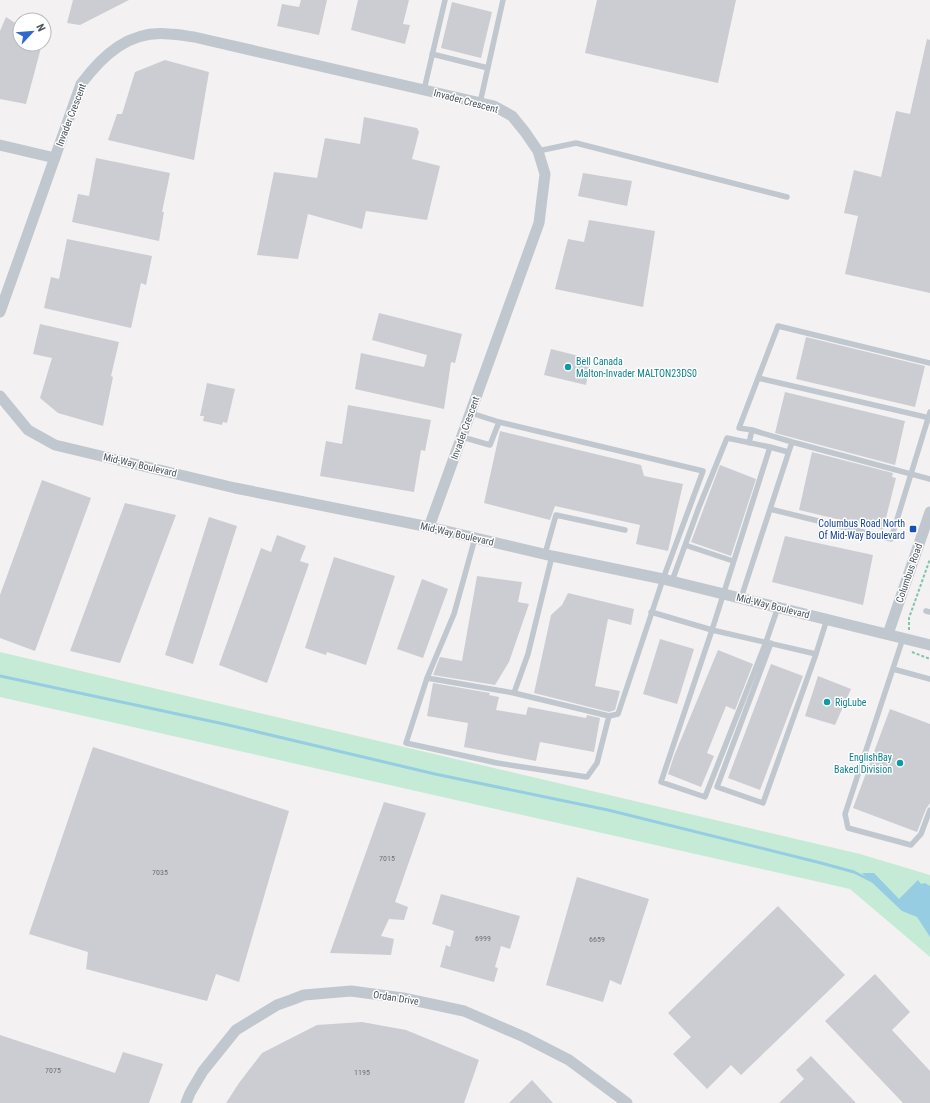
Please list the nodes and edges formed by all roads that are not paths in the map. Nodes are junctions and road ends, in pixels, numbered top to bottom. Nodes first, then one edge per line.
1 (445, 0) edge
2 (503, 0) edge
3 (432, 54) junction
4 (488, 68) junction
5 (424, 90) junction
6 (480, 103) junction
7 (0, 145) edge
8 (538, 151) junction
9 (55, 158) junction
10 (787, 197) dead end
11 (0, 312) edge
12 (930, 363) edge
13 (758, 378) junction
14 (0, 396) edge
15 (471, 413) junction
16 (929, 416) edge
17 (499, 422) junction
18 (752, 430) junction
19 (462, 437) junction
20 (792, 442) junction
21 (749, 443) junction
22 (770, 447) junction
23 (788, 452) junction
24 (911, 474) junction
25 (930, 479) edge
26 (770, 509) junction
27 (930, 512) edge
28 (430, 527) junction
29 (625, 530) dead end
30 (475, 538) junction
31 (685, 545) junction
32 (549, 555) junction
33 (733, 561) junction
34 (667, 580) junction
35 (723, 593) junction
36 (741, 598) junction
37 (778, 607) junction
38 (651, 612) junction
39 (827, 619) junction
40 (712, 630) junction
41 (888, 634) junction
42 (903, 638) junction
43 (768, 642) junction
44 (930, 645) edge
45 (816, 654) junction
46 (893, 669) junction
47 (427, 678) junction
48 (930, 679) edge
49 (514, 693) junction
50 (609, 716) junction
51 (930, 810) edge
52 (186, 1103) edge
53 (628, 1103) edge

1 - 3 lane
2 - 4 lane
3 - 4 lane
3 - 5 lane
4 - 6 lane
5 - 6 street, Invader Crescent
5 - 9 street, Invader Crescent
6 - 8 street, Invader Crescent
7 - 9 street
8 - 10 lane
8 - 15 street, Invader Crescent
9 - 11 street
12 - 13 lane
13 - 16 lane
13 - 18 lane
14 - 28 street, Mid-Way Boulevard
15 - 17 lane
15 - 19 street, Invader Crescent
16 - 24 lane
17 - 19 lane
17 - 34 lane
18 - 20 lane
18 - 21 lane
19 - 28 street, Invader Crescent
20 - 23 lane
20 - 24 lane
21 - 22 lane
21 - 31 lane
22 - 23 lane
22 - 33 lane
23 - 26 lane
24 - 25 lane
24 - 26 lane
26 - 36 lane
27 - 41 street, Columbus Road
28 - 30 street, Mid-Way Boulevard
29 - 32 lane
30 - 32 street, Mid-Way Boulevard
30 - 47 lane
31 - 33 lane
31 - 34 lane
32 - 34 street, Mid-Way Boulevard
32 - 49 lane
33 - 35 lane
34 - 35 street, Mid-Way Boulevard
34 - 38 lane
35 - 36 street, Mid-Way Boulevard
35 - 40 lane
36 - 37 street, Mid-Way Boulevard
37 - 39 street, Mid-Way Boulevard
37 - 43 lane
38 - 40 lane
38 - 50 lane
39 - 41 street, Mid-Way Boulevard
39 - 45 lane
40 - 43 lane
40 - 43 lane
41 - 42 street, Mid-Way Boulevard
42 - 44 street, Mid-Way Boulevard
42 - 46 lane
43 - 45 lane
43 - 45 lane
46 - 48 lane
46 - 51 lane
47 - 49 lane
47 - 50 lane
49 - 50 lane
52 - 53 street, Ordan Drive

